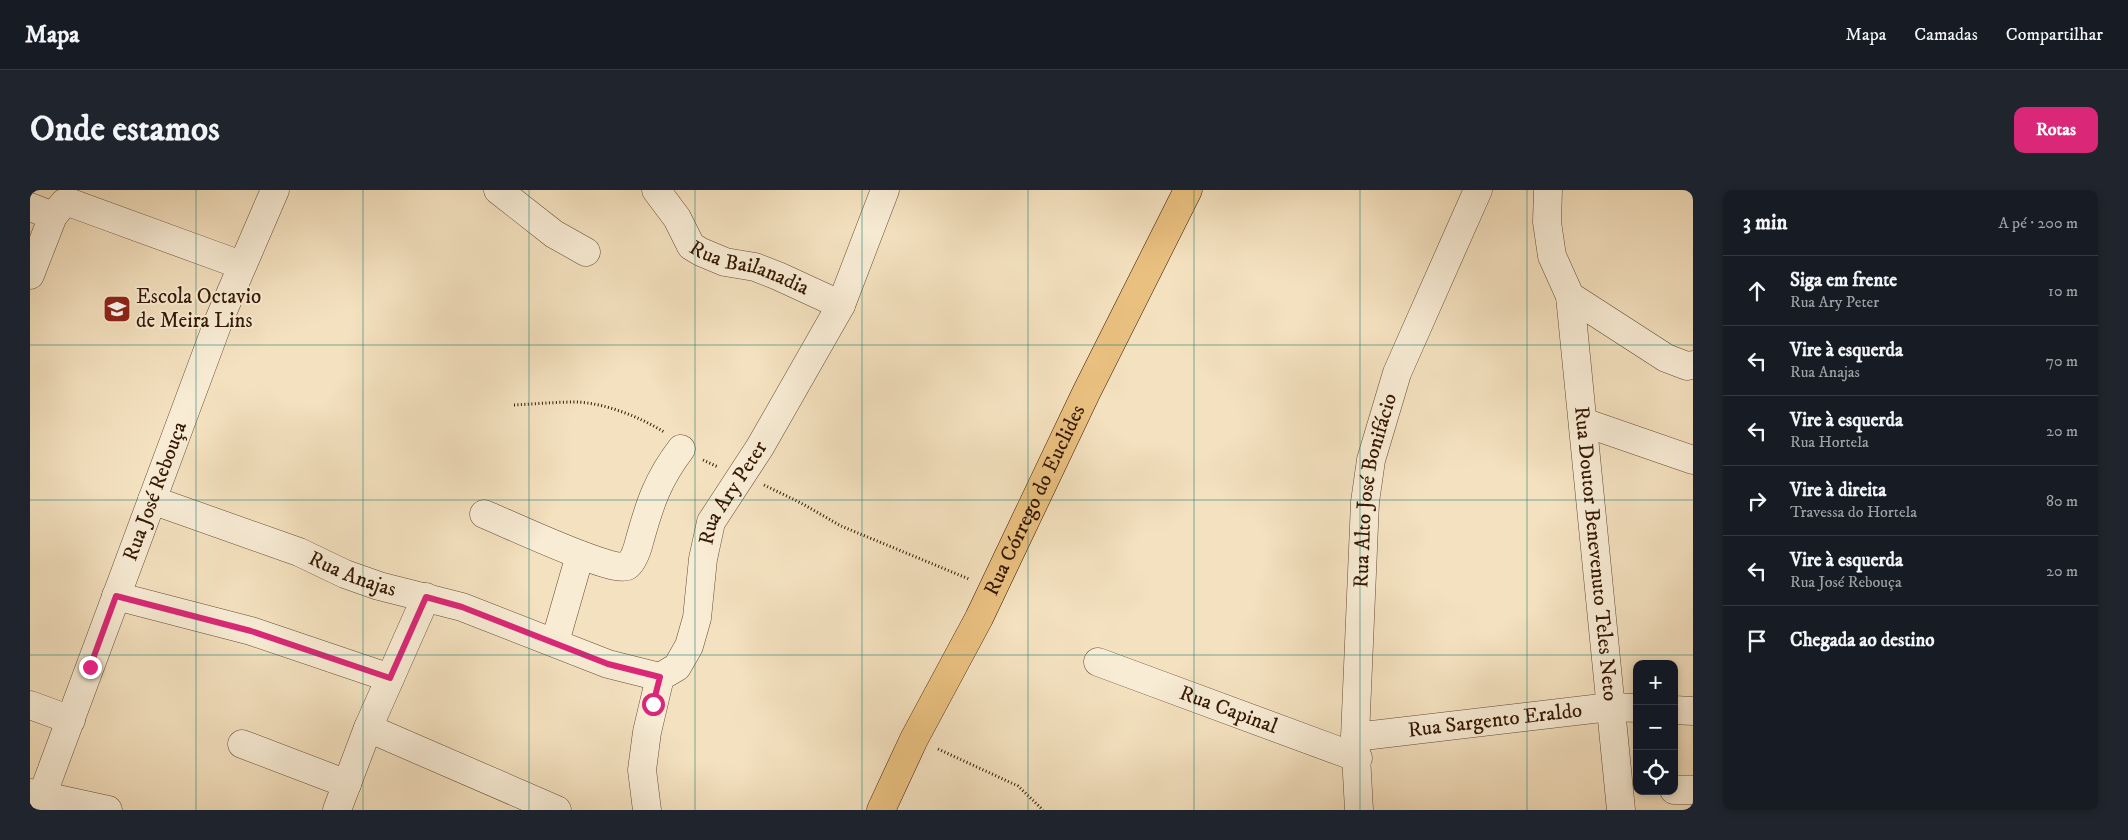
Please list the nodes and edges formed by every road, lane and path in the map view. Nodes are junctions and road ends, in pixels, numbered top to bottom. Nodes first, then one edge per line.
1 (275, 190) edge
2 (498, 190) edge
3 (1188, 190) edge
4 (1478, 190) edge
5 (1548, 190) edge
6 (881, 191) edge
7 (666, 203) edge
8 (41, 211) edge
9 (586, 252) dead end
10 (241, 265) junction
11 (30, 274) edge
12 (1570, 296) junction
13 (841, 304) junction
14 (1693, 365) edge
15 (514, 405) dead end
16 (1584, 422) junction
17 (681, 449) junction
18 (1693, 460) edge
19 (741, 476) junction
20 (152, 500) junction
21 (484, 514) dead end
22 (580, 555) junction
23 (993, 589) junction
24 (116, 596) junction
25 (426, 597) junction
26 (555, 642) junction
27 (1098, 662) dead end
28 (660, 677) junction
29 (390, 678) junction
30 (30, 705) edge
31 (1610, 707) junction
32 (1633, 708) edge
33 (1678, 710) edge
34 (1693, 711) edge
35 (70, 720) junction
36 (368, 728) junction
37 (914, 739) junction
38 (242, 744) dead end
39 (1356, 748) junction
40 (347, 784) junction
41 (1678, 790) edge
42 (1693, 790) edge
43 (36, 795) edge
44 (1625, 796) edge
45 (516, 802) edge
46 (103, 810) edge
47 (337, 810) edge
48 (557, 810) edge
49 (647, 810) edge
50 (881, 810) edge
51 (1044, 810) edge
52 (1359, 810) edge

1 - 10 street, Rua José Rebouça
2 - 9 street
3 - 23 main road, Rua Córrego do Euclides
4 - 39 street, Rua Alto José Bonifácio
5 - 12 street, Rua Doutor Benevenuto Teles Neto
6 - 13 street, Rua Ary Peter
7 - 13 street, Rua Bailanadia
8 - 10 street
8 - 11 street
10 - 20 street, Rua José Rebouça
12 - 14 street
12 - 16 street, Rua Doutor Benevenuto Teles Neto
13 - 19 street, Rua Ary Peter
15 - 17 path
16 - 18 street
16 - 31 street, Rua Doutor Benevenuto Teles Neto
17 - 19 path
17 - 22 street
19 - 23 path
19 - 28 street, Rua Ary Peter
20 - 24 street, Rua José Rebouça
20 - 25 street, Rua Anajas
21 - 22 street
22 - 26 street
23 - 37 main road, Rua Córrego do Euclides
24 - 29 street
24 - 35 street, Rua José Rebouça
25 - 26 street, Rua Anajas
25 - 29 street
26 - 28 street, Rua Anajas
27 - 39 street, Rua Capinal
28 - 49 street
29 - 36 street
30 - 35 street
31 - 32 street, Rua Sargento Eraldo
31 - 39 street, Rua Sargento Eraldo
31 - 44 street, Rua Doutor Benevenuto Teles Neto
33 - 34 street
35 - 43 street, Rua José Rebouça
36 - 40 street
36 - 45 street
37 - 50 main road, Rua Córrego do Euclides
37 - 51 path
38 - 40 street
39 - 52 street, Rua Alto José Bonifácio
40 - 47 street
41 - 42 street
43 - 46 street
45 - 48 street

